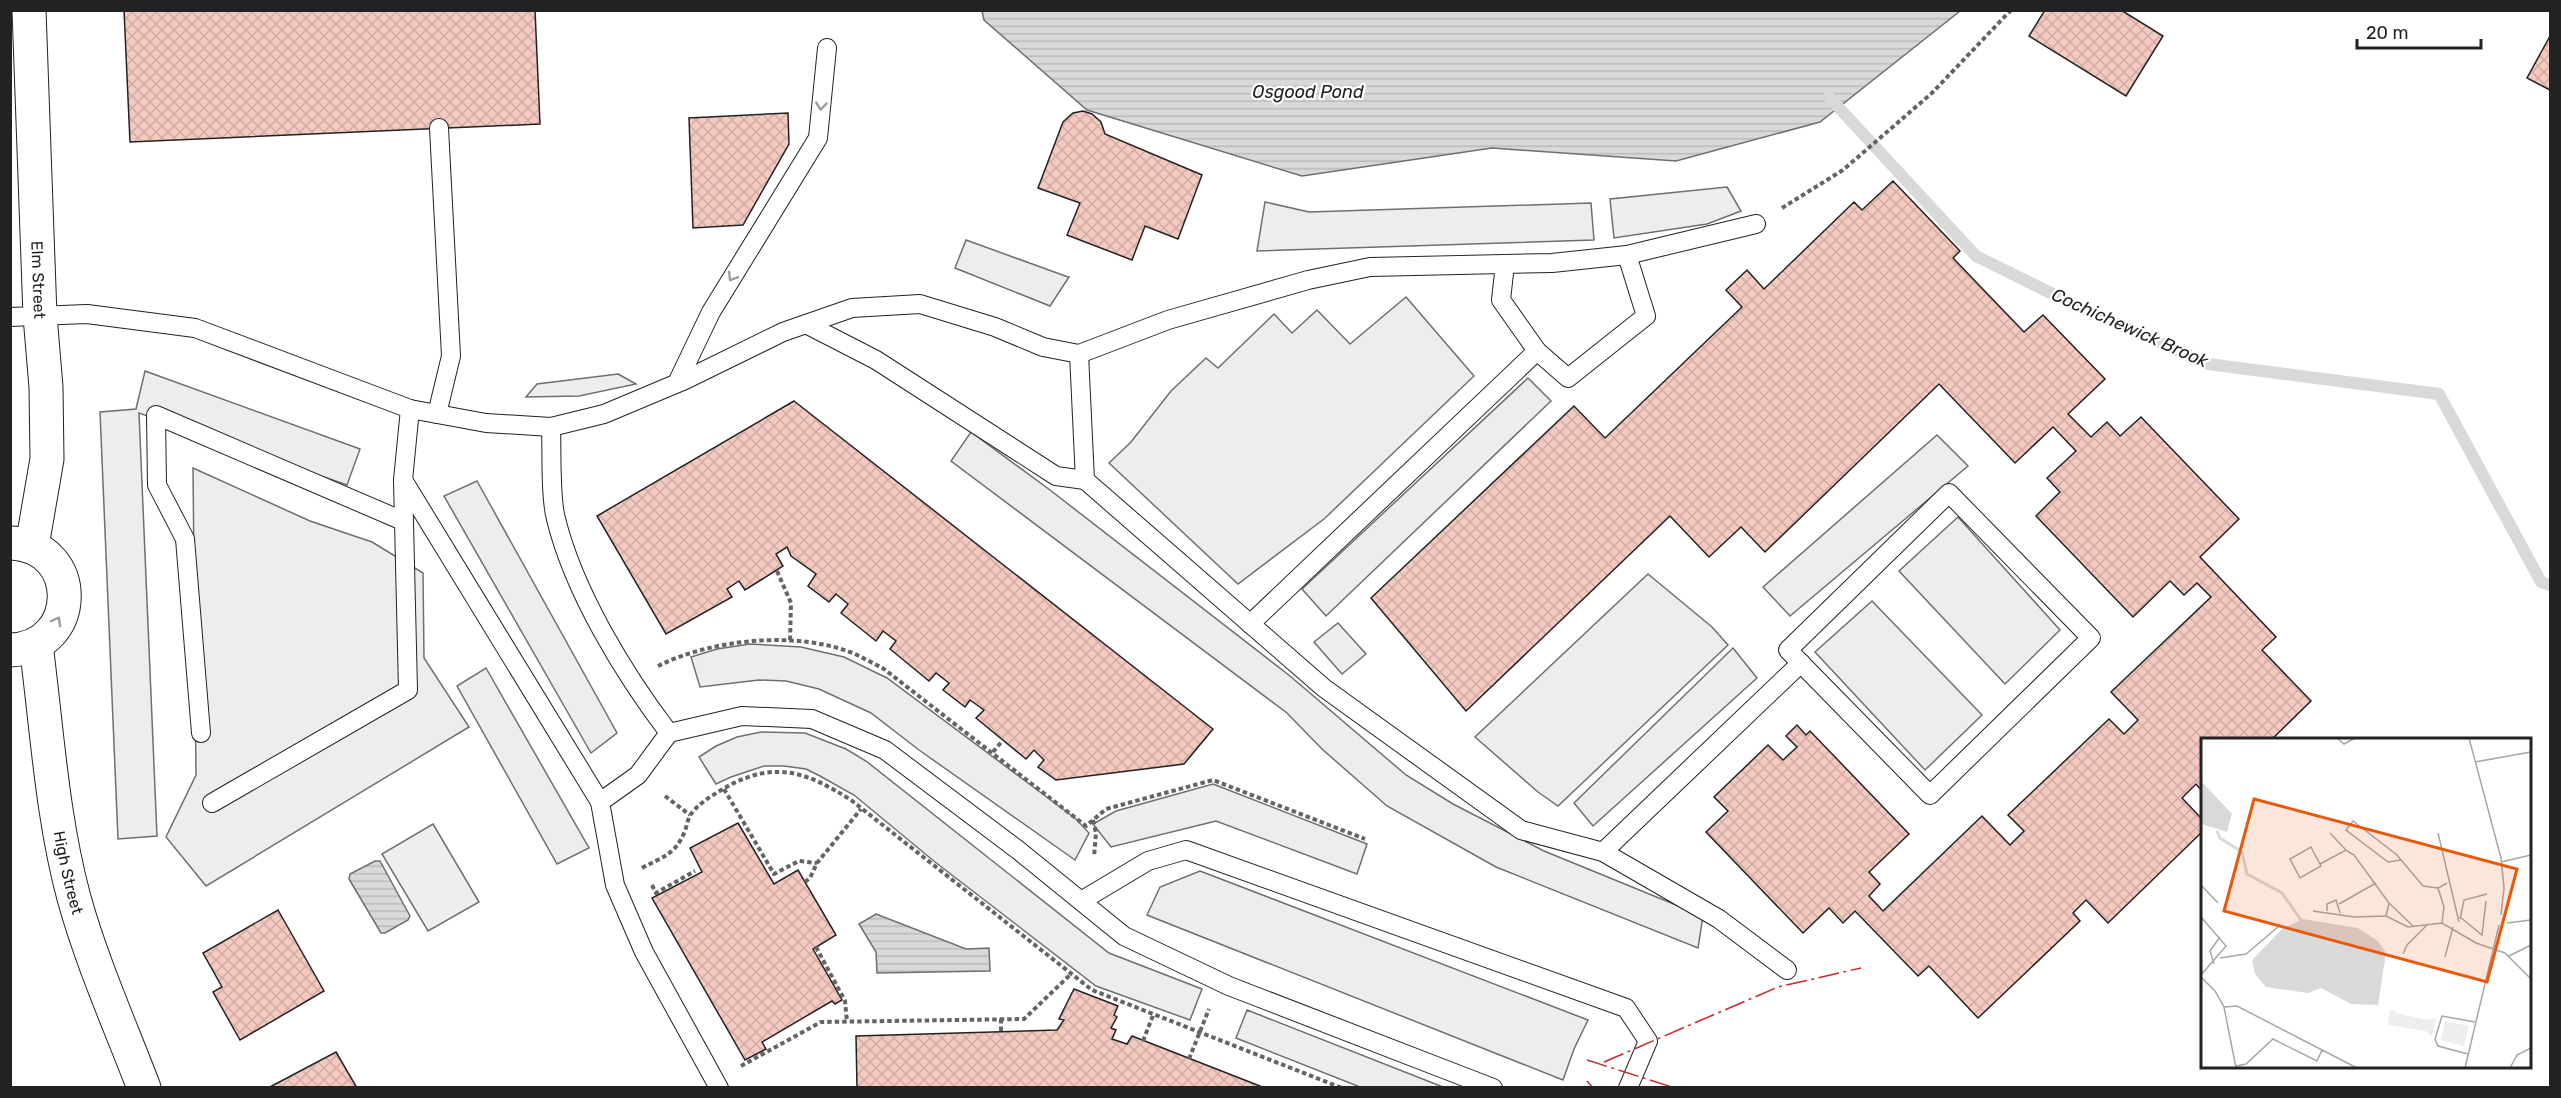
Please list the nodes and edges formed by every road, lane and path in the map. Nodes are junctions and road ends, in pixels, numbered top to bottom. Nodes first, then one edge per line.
1 (29, 10) edge
2 (2012, 10) edge
3 (827, 48) dead end
4 (439, 128) dead end
5 (1756, 224) joint
6 (1627, 255) junction
7 (1505, 264) junction
8 (25, 317) edge
9 (806, 324) junction
10 (1537, 351) junction
11 (1079, 354) junction
12 (677, 383) junction
13 (410, 409) junction
14 (437, 414) junction
15 (551, 427) junction
16 (403, 480) junction
17 (1085, 480) junction
18 (403, 521) junction
19 (21, 545) edge
20 (777, 571) dead end
21 (1250, 624) junction
22 (790, 642) junction
23 (23, 647) edge
24 (1801, 663) junction
25 (630, 679) junction
26 (201, 733) dead end
27 (669, 733) junction
28 (1003, 740) dead end
29 (993, 752) junction
30 (724, 789) junction
31 (665, 796) dead end
32 (600, 802) junction
33 (212, 803) dead end
34 (861, 809) junction
35 (690, 815) junction
36 (1093, 820) junction
37 (1365, 839) dead end
38 (1603, 852) junction
39 (1094, 857) dead end
40 (817, 863) junction
41 (695, 871) dead end
42 (805, 882) dead end
43 (1081, 901) junction
44 (816, 948) dead end
45 (1787, 970) dead end
46 (1071, 974) junction
47 (1210, 1008) dead end
48 (1154, 1013) junction
49 (1001, 1019) junction
50 (847, 1022) junction
51 (1201, 1031) junction
52 (1001, 1032) dead end
53 (1143, 1041) dead end
54 (737, 1059) dead end
55 (1189, 1059) dead end
56 (144, 1088) edge
57 (719, 1088) edge
58 (1342, 1088) edge
59 (1493, 1088) edge
60 (1628, 1088) edge

1 - 8 street, Elm Street
2 - 5 path
3 -> 12 lane
4 - 14 lane
5 - 6 lane
6 - 7 lane
6 - 10 lane
7 - 10 lane
7 - 11 lane
8 - 13 lane
8 - 19 street, Elm Street
9 - 11 lane
9 - 12 lane
9 - 17 lane
10 - 21 lane
11 - 17 lane
12 - 15 lane
13 - 14 lane
13 - 16 lane
14 - 15 lane
15 - 25 lane
16 - 18 lane
16 - 32 lane
17 - 21 lane
18 - 26 lane
18 - 33 lane
23 -> 19 street
20 - 22 path
21 - 38 lane
22 - 25 path
22 - 29 path
23 - 56 street, High Street
24 - 24 lane
24 - 38 lane
25 - 27 lane
27 - 32 lane
27 - 43 lane
28 - 29 path
29 - 36 path
30 - 34 path
30 - 35 path
30 - 40 path
31 - 35 path
32 - 57 lane
34 - 40 path
34 - 46 path
35 - 41 path
36 - 37 path
36 - 39 path
38 - 45 lane
40 - 42 path
43 - 59 lane
43 - 60 lane
44 - 50 path
46 - 48 path
46 - 49 path
47 - 51 path
48 - 51 path
48 - 53 path
49 - 50 path
49 - 52 path
50 - 54 path
51 - 55 path
51 - 58 path

